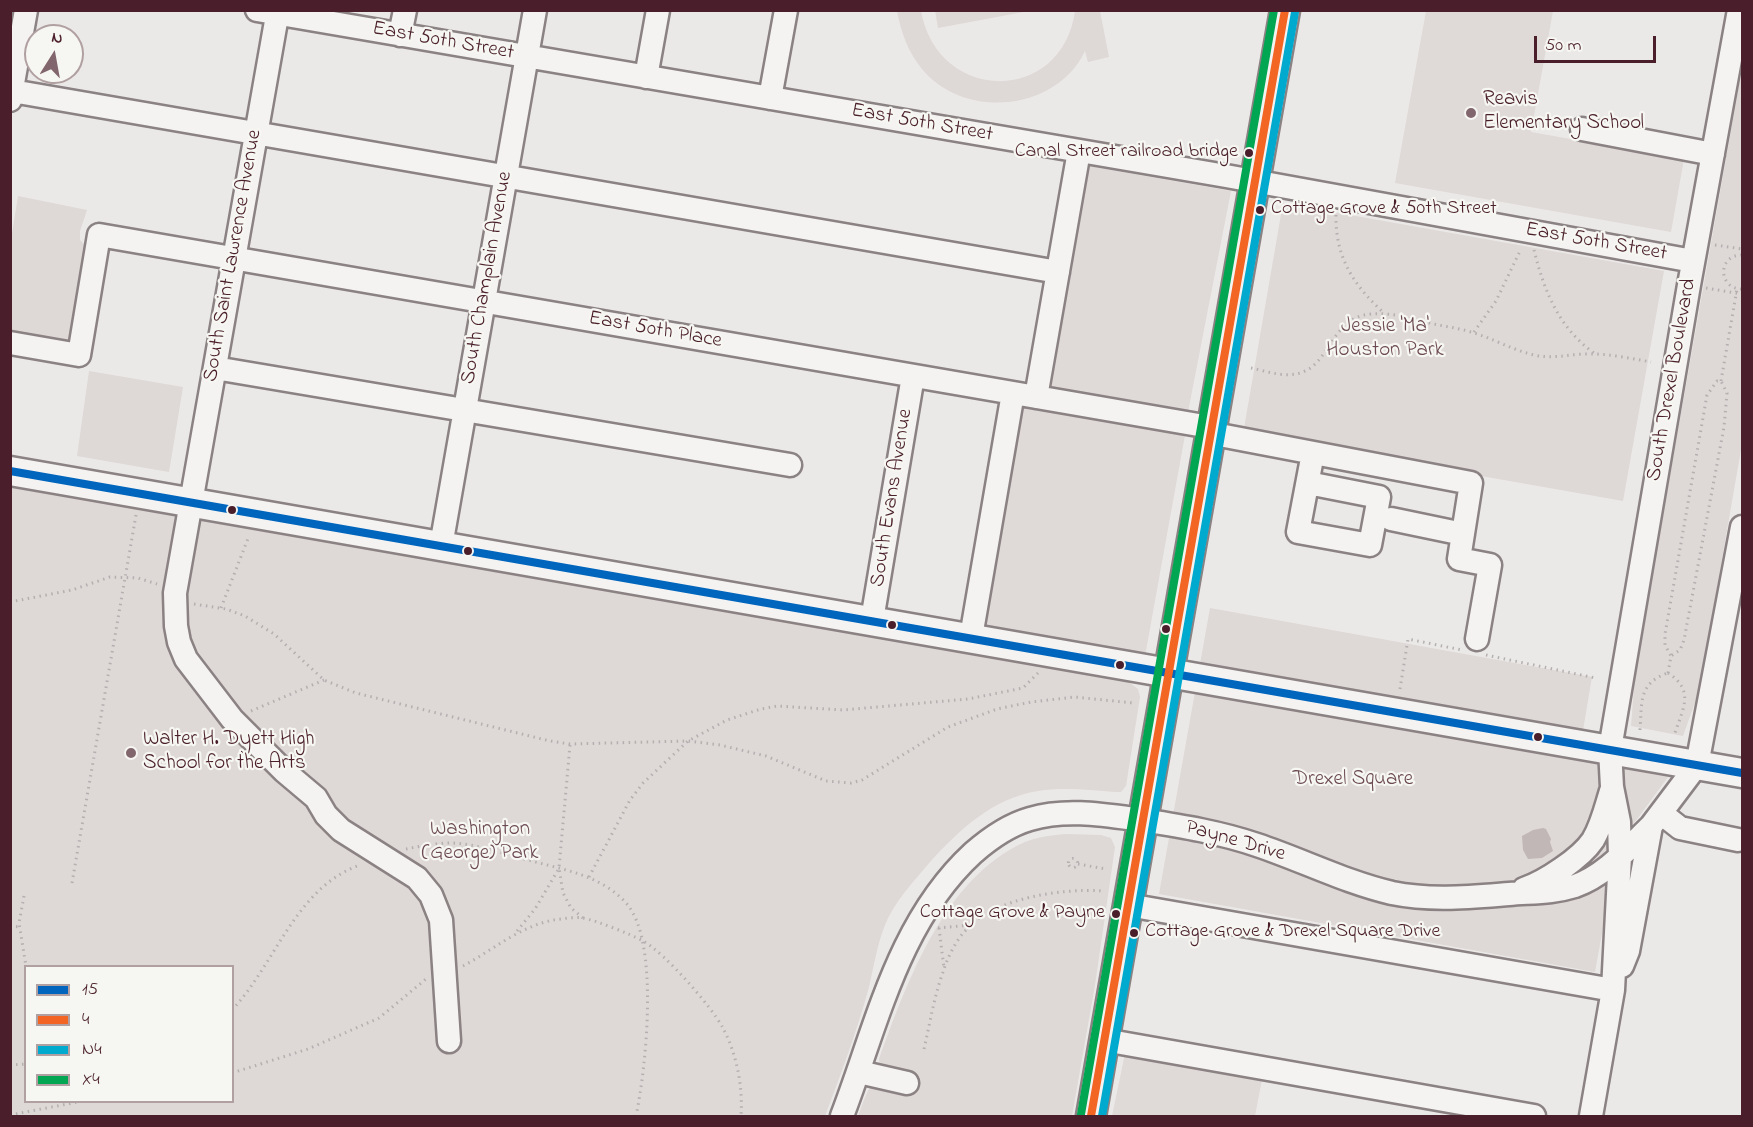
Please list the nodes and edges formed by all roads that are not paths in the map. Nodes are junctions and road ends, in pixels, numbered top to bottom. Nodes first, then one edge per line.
1 (26, 10) edge
2 (405, 10) edge
3 (535, 10) edge
4 (658, 10) edge
5 (786, 10) edge
6 (1285, 10) edge
7 (1739, 10) edge
8 (271, 12) edge
9 (400, 35) junction
10 (527, 56) junction
11 (646, 77) junction
12 (11, 96) edge
13 (770, 98) junction
14 (1582, 129) dead end
15 (256, 134) junction
16 (1079, 151) junction
17 (1713, 154) junction
18 (506, 177) junction
19 (1254, 181) junction
20 (234, 258) junction
21 (1694, 261) junction
22 (1058, 272) junction
23 (484, 302) junction
24 (10, 343) edge
25 (215, 368) junction
26 (913, 376) junction
27 (1014, 393) junction
28 (1036, 397) junction
29 (465, 410) junction
30 (1210, 430) junction
31 (1313, 453) junction
32 (790, 465) dead end
33 (10, 471) edge
34 (1308, 483) dead end
35 (191, 502) junction
36 (1391, 519) dead end
37 (1743, 527) edge
38 (1463, 534) junction
39 (441, 546) junction
40 (872, 620) junction
41 (971, 637) junction
42 (1474, 648) road end
43 (1168, 671) junction
44 (1610, 749) junction
45 (1697, 765) junction
46 (1743, 773) edge
47 (1612, 787) junction
48 (1143, 820) junction
49 (1656, 820) junction
50 (1738, 840) dead end
51 (1620, 856) junction
52 (1512, 894) junction
53 (1128, 904) junction
54 (1613, 990) junction
55 (1104, 1040) junction
56 (449, 1041) dead end
57 (859, 1072) junction
58 (907, 1083) dead end
59 (842, 1116) edge
60 (1090, 1116) edge
61 (1534, 1116) edge
62 (1591, 1116) edge

1 - 12 street
2 - 9 street
3 - 10 street, South Champlain Avenue
4 - 11 street
5 - 13 street
6 - 19 main road
7 - 17 street, South Drexel Boulevard
8 - 9 street, East 50th Street
8 - 15 street, South Saint Lawrence Avenue
9 - 10 street, East 50th Street
10 - 11 street, East 50th Street
10 - 18 street, South Champlain Avenue
11 - 13 street, East 50th Street
12 - 15 street
13 - 16 street, East 50th Street
14 - 17 street
15 - 18 street
15 - 20 street, South Saint Lawrence Avenue
16 - 19 street, East 50th Street
16 - 22 street
17 - 21 street, South Drexel Boulevard
18 - 22 street
18 - 23 street, South Champlain Avenue
19 - 21 street, East 50th Street
19 - 30 main road
20 - 23 street, East 50th Place
20 - 24 street, East 50th Place
20 - 25 street, South Saint Lawrence Avenue
21 - 44 street, South Drexel Boulevard
22 - 28 street
23 - 26 street, East 50th Place
23 - 29 street, South Champlain Avenue
25 - 29 street
25 - 35 street, South Saint Lawrence Avenue
26 - 27 street, East 50th Place
26 - 40 street, South Evans Avenue
27 - 28 street, East 50th Place
27 - 41 street
28 - 30 street, East 50th Place
29 - 32 street
29 - 39 street, South Champlain Avenue
30 - 31 street, East 50th Place
30 - 43 main road
31 - 34 street
31 - 38 street, East 50th Place
33 - 35 main road
35 - 39 main road
35 - 56 street, South Saint Lawrence Avenue
36 - 38 street
37 - 45 street
38 - 42 street
39 - 40 main road
40 - 41 main road
41 - 43 main road
43 - 44 main road
43 - 48 main road
44 - 45 main road
44 - 47 street, South Drexel Boulevard
45 - 46 main road
45 - 49 street, Payne Drive
47 - 51 street
47 - 52 street, Payne Drive
48 - 52 street, Payne Drive
48 - 53 main road
48 - 57 street, Payne Drive
49 - 50 street
49 - 51 street, Payne Drive
49 - 54 street
51 - 52 street, Payne Drive
51 - 54 street
53 - 54 street
53 - 55 main road
54 - 62 street
55 - 60 main road
55 - 61 street
57 - 58 street
57 - 59 street, Payne Drive

